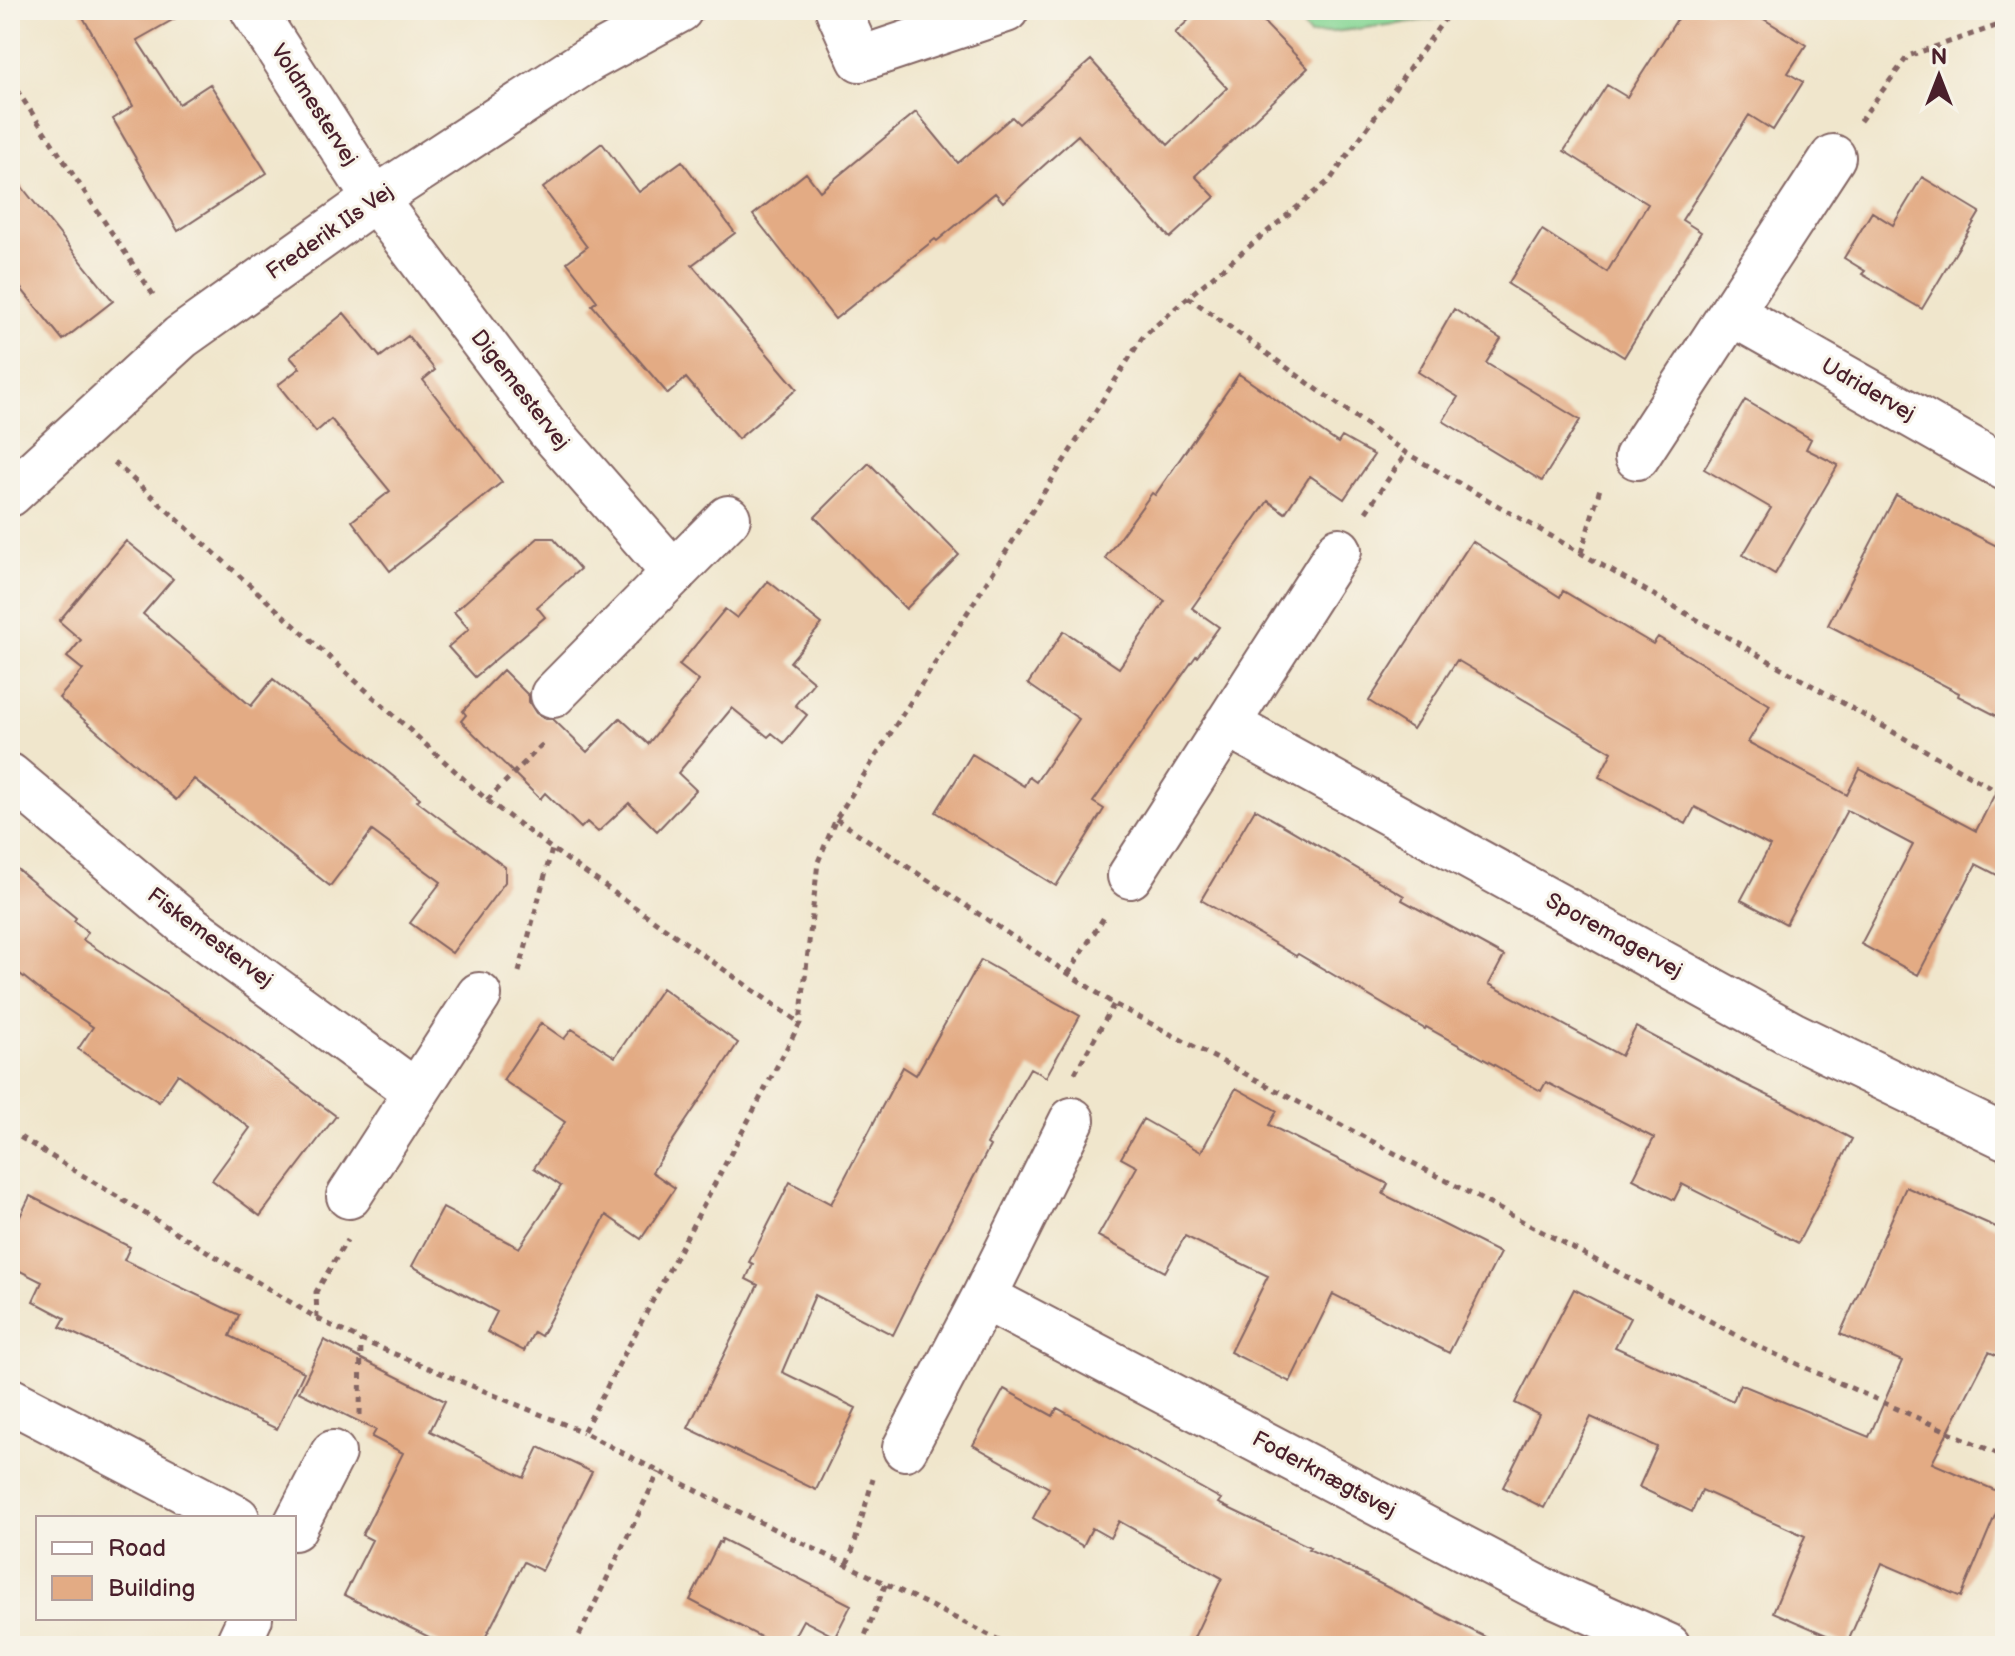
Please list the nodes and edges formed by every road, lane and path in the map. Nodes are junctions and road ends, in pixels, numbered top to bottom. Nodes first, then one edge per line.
1 (253, 10) edge
2 (680, 10) edge
3 (838, 10) edge
4 (1006, 10) edge
5 (1451, 10) edge
6 (2005, 23) edge
7 (10, 80) edge
8 (1833, 157) joint
9 (375, 199) junction
10 (1188, 297) junction
11 (1731, 313) junction
12 (181, 337) junction
13 (79, 429) junction
14 (1406, 453) junction
15 (1637, 457) joint
16 (2005, 468) edge
17 (1387, 482) dead end
18 (10, 494) edge
19 (728, 518) dead end
20 (1339, 550) dead end
21 (1581, 553) junction
22 (674, 573) junction
23 (553, 695) joint
24 (1227, 724) junction
25 (10, 776) edge
26 (2005, 796) edge
27 (487, 800) junction
28 (836, 819) junction
29 (552, 849) junction
30 (1130, 876) joint
31 (1068, 974) junction
32 (479, 995) joint
33 (1114, 1004) junction
34 (800, 1023) junction
35 (416, 1092) junction
36 (1072, 1120) joint
37 (10, 1131) edge
38 (2005, 1137) edge
39 (349, 1196) joint
40 (984, 1297) junction
41 (318, 1319) junction
42 (361, 1340) junction
43 (10, 1400) edge
44 (583, 1432) junction
45 (905, 1448) joint
46 (333, 1453) joint
47 (2005, 1457) edge
48 (659, 1472) junction
49 (233, 1516) edge
50 (296, 1524) edge
51 (847, 1564) junction
52 (886, 1583) junction
53 (249, 1620) edge
54 (237, 1646) edge
55 (574, 1646) edge
56 (861, 1646) edge
57 (1011, 1646) edge
58 (1668, 1646) edge

1 - 9 street, Voldmestervej
2 - 9 street, Frederik IIs Vej
3 - 4 street
5 - 10 path
6 - 8 path
7 - 12 path
8 - 11 street
9 - 12 street, Frederik IIs Vej
9 - 22 street, Digemestervej
10 - 14 path
10 - 28 path
11 - 15 street
11 - 16 street, Udridervej
12 - 13 street, Frederik IIs Vej
13 - 18 street, Frederik IIs Vej
13 - 27 path
14 - 17 path
14 - 21 path
15 - 21 path
19 - 22 street
20 - 24 street
21 - 26 path
22 - 23 street
23 - 27 path
24 - 30 street
24 - 38 street, Sporemagervej
25 - 35 street, Fiskemestervej
27 - 29 path
28 - 31 path
28 - 34 path
29 - 32 path
29 - 34 path
30 - 31 path
31 - 33 path
32 - 35 street
33 - 36 path
33 - 47 path
34 - 44 path
35 - 39 street
36 - 40 street
37 - 41 path
39 - 41 path
40 - 45 street
40 - 58 street, Foderknægtsvej
41 - 42 path
42 - 44 path
42 - 46 path
43 - 49 street
44 - 48 path
45 - 51 path
46 - 50 street
48 - 51 path
48 - 55 path
51 - 52 path
52 - 56 path
52 - 57 path
53 - 54 street

